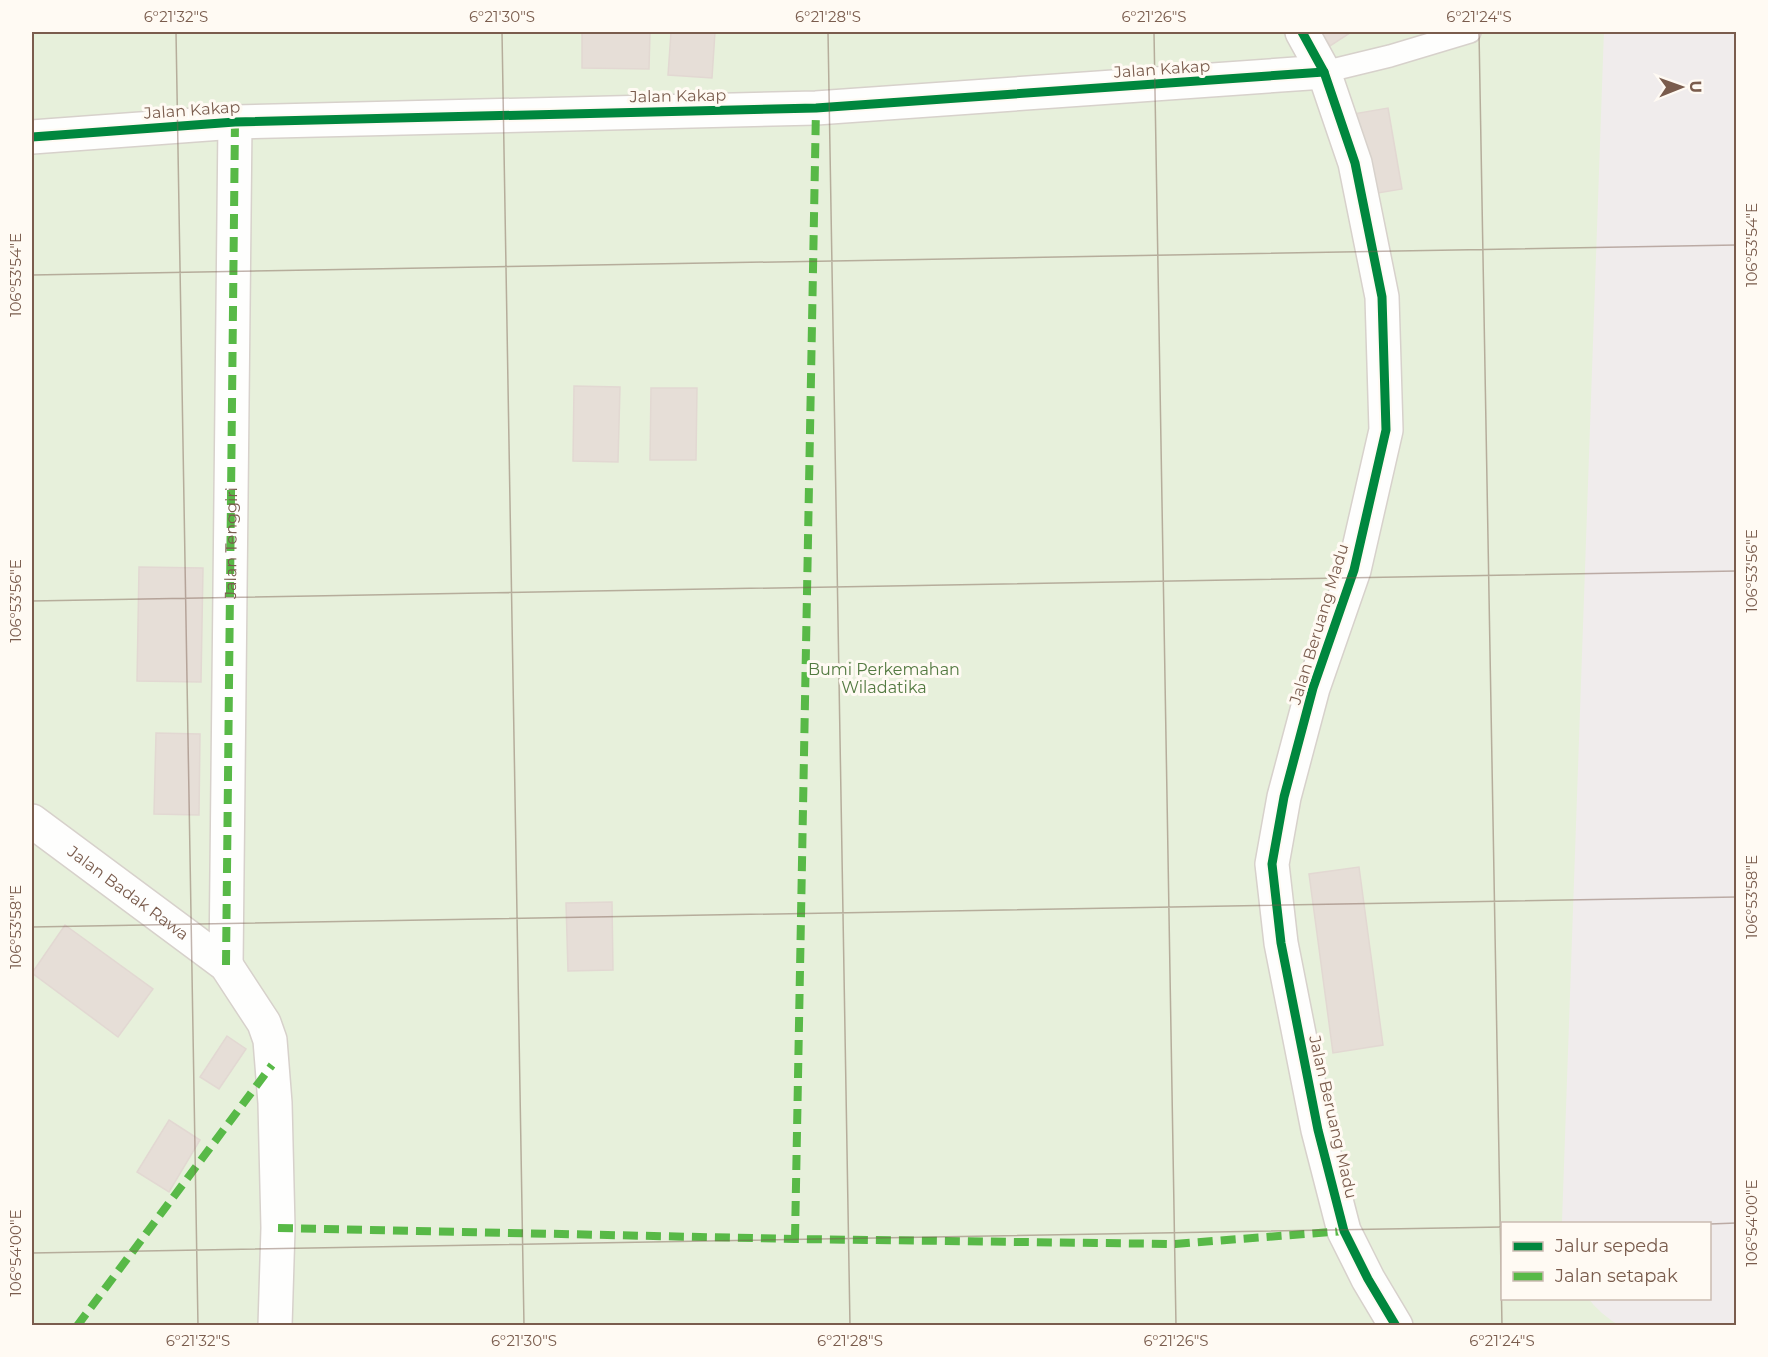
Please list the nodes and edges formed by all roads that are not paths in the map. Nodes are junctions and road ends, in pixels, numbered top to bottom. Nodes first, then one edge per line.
1 (1302, 32) edge
2 (1470, 32) edge
3 (1324, 72) junction
4 (236, 122) junction
5 (32, 137) edge
6 (32, 821) edge
7 (226, 965) junction
8 (275, 1326) edge
9 (1396, 1326) edge

1 - 3 street, Jalan Beruang Madu
2 - 3 lane
3 - 4 street, Jalan Kakap
3 - 9 street, Jalan Beruang Madu
4 - 5 street, Jalan Kakap
4 - 7 street, Jalan Tenggiri
6 - 7 street, Jalan Badak Rawa
7 - 8 street

